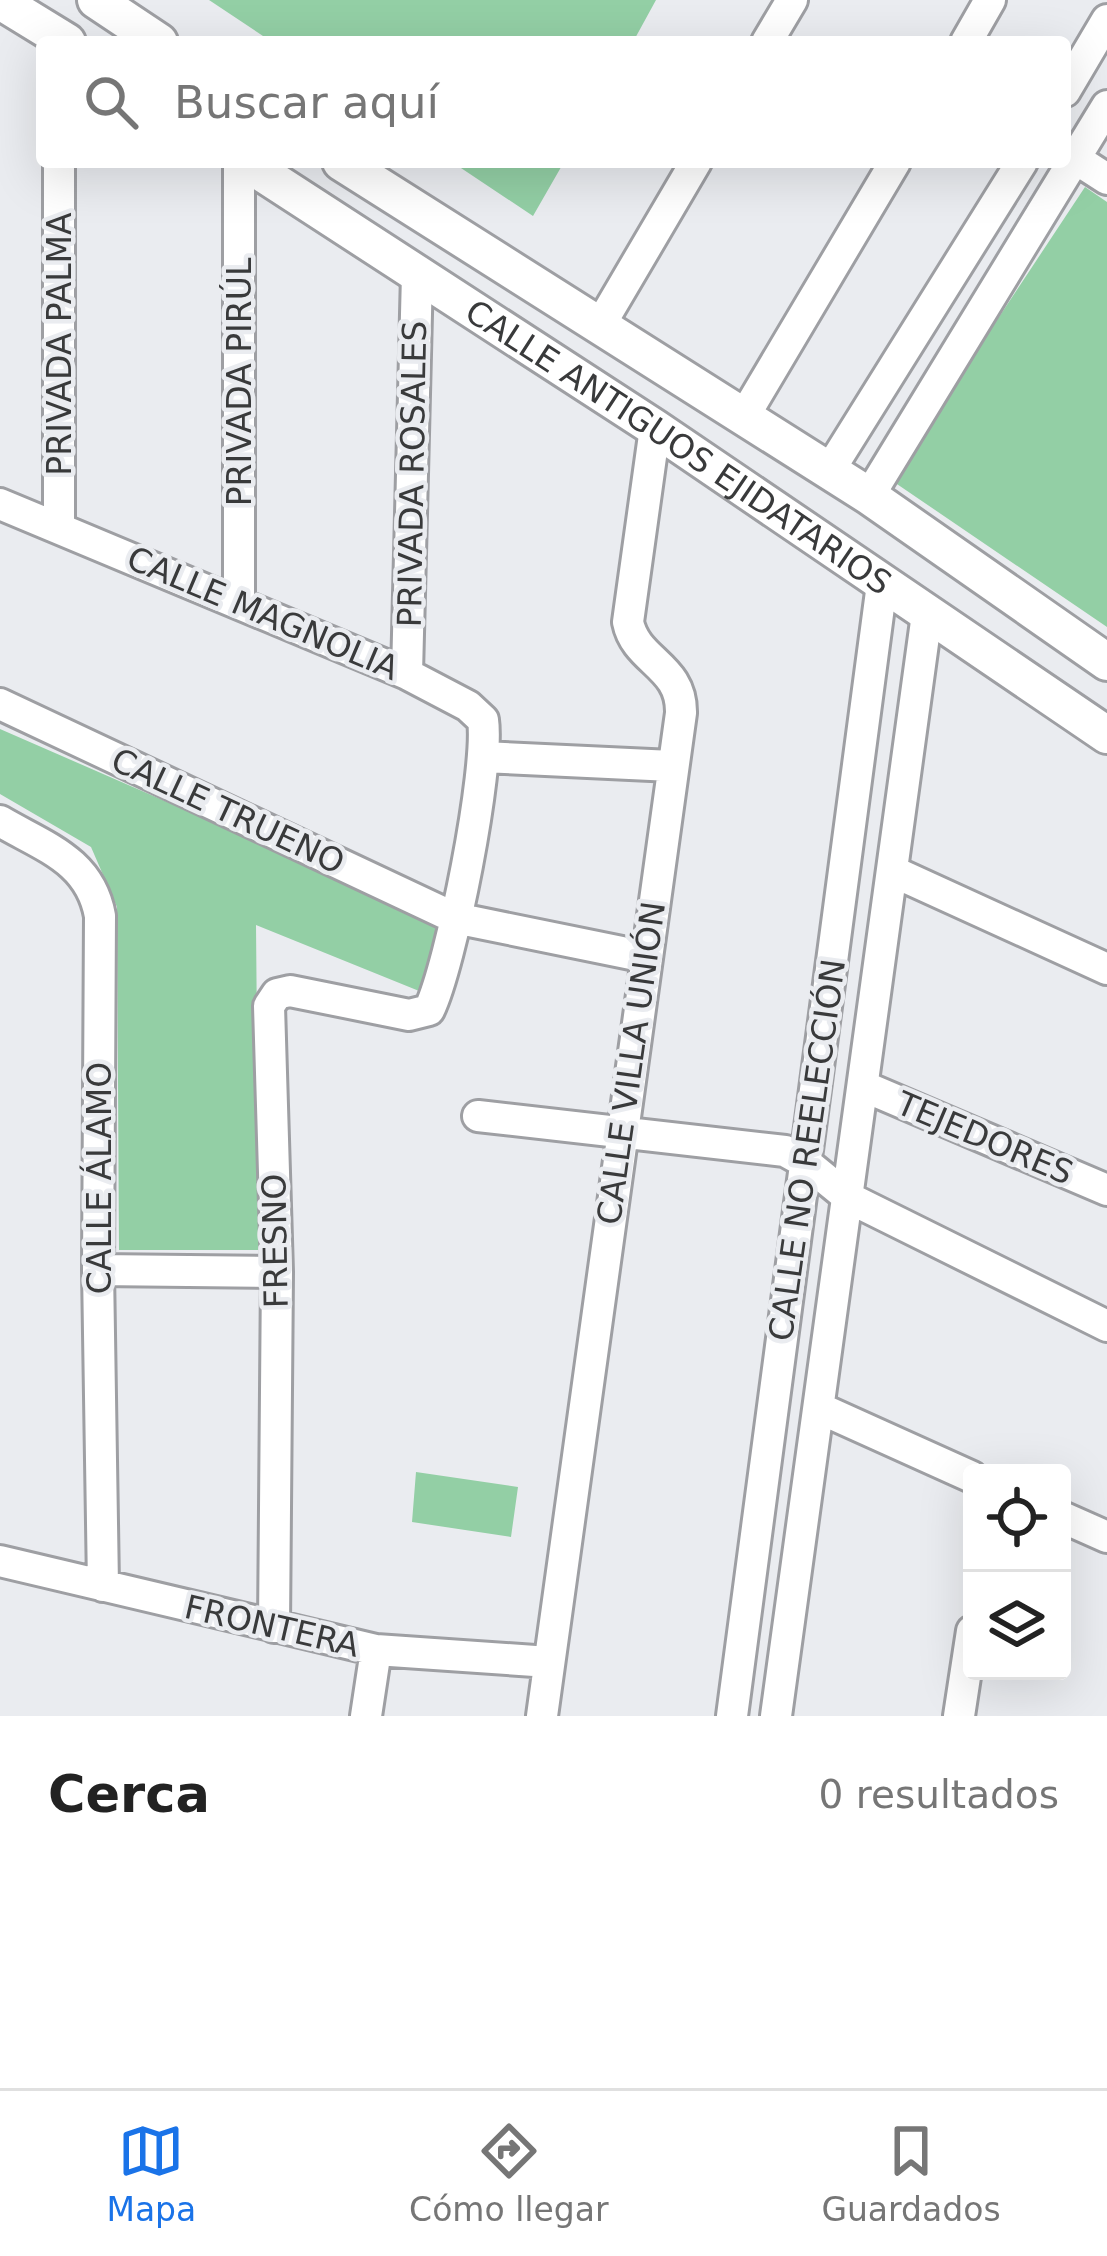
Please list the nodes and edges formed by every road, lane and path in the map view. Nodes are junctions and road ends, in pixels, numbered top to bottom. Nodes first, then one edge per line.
1 (96, 0) edge
2 (792, 0) edge
3 (990, 0) edge
4 (0, 1) edge
5 (1107, 20) edge
6 (56, 36) edge
7 (150, 36) edge
8 (771, 36) edge
9 (969, 36) edge
10 (1071, 81) edge
11 (1107, 106) edge
12 (1071, 154) edge
13 (1071, 156) edge
14 (59, 168) edge
15 (242, 168) edge
16 (251, 168) edge
17 (350, 168) edge
18 (692, 168) edge
19 (891, 168) edge
20 (1018, 168) edge
21 (1062, 168) edge
22 (1107, 179) edge
23 (417, 274) junction
24 (598, 327) junction
25 (743, 418) junction
26 (656, 428) junction
27 (830, 471) junction
28 (869, 496) junction
29 (0, 504) edge
30 (59, 526) junction
31 (882, 584) junction
32 (239, 603) junction
33 (927, 614) junction
34 (1107, 662) edge
35 (407, 674) junction
36 (0, 704) edge
37 (1107, 736) edge
38 (483, 758) junction
39 (672, 766) junction
40 (0, 821) edge
41 (892, 871) junction
42 (455, 918) junction
43 (646, 957) junction
44 (1107, 969) edge
45 (863, 1086) junction
46 (478, 1116) dead end
47 (622, 1132) junction
48 (805, 1162) junction
49 (1107, 1190) edge
50 (849, 1198) junction
51 (98, 1270) junction
52 (277, 1272) junction
53 (1107, 1326) edge
54 (819, 1408) junction
55 (963, 1473) edge
56 (1071, 1521) edge
57 (1107, 1537) edge
58 (0, 1561) edge
59 (103, 1586) junction
60 (274, 1627) junction
61 (376, 1650) junction
62 (549, 1662) junction
63 (964, 1680) edge
64 (366, 1716) edge
65 (542, 1716) edge
66 (732, 1716) edge
67 (776, 1716) edge
68 (959, 1716) edge

1 - 7 street
2 - 8 street
3 - 9 street
4 - 6 street
5 - 10 street
11 - 12 street
13 - 22 street
14 - 30 street, PRIVADA PALMA
15 - 32 street, PRIVADA PIRÚL
16 - 23 street, CALLE ANTIGUOS EJIDATARIOS
17 - 24 street, CALLE ANTIGUOS EJIDATARIOS
18 - 24 street
19 - 25 street
20 - 27 street
21 - 28 street
23 - 26 street, CALLE ANTIGUOS EJIDATARIOS
23 - 35 street, PRIVADA ROSALES
24 - 25 street, CALLE ANTIGUOS EJIDATARIOS
25 - 27 street, CALLE ANTIGUOS EJIDATARIOS
26 - 31 street, CALLE ANTIGUOS EJIDATARIOS
26 - 39 street, CALLE VILLA UNIÓN
27 - 28 street, CALLE ANTIGUOS EJIDATARIOS
28 - 34 street, CALLE ANTIGUOS EJIDATARIOS
29 - 30 street, CALLE MAGNOLIA
30 - 32 street, CALLE MAGNOLIA
31 - 33 street, CALLE ANTIGUOS EJIDATARIOS
31 - 48 street, CALLE NO REELECCIÓN
32 - 35 street, CALLE MAGNOLIA
33 - 37 street, CALLE ANTIGUOS EJIDATARIOS
33 - 41 street, CALLE NO REELECCIÓN
35 - 38 street, CALLE MAGNOLIA
36 - 42 street, CALLE TRUENO
38 - 39 street
38 - 42 street
39 - 43 street, CALLE VILLA UNIÓN
40 - 51 street, CALLE ÁLAMO
41 - 44 street
41 - 45 street, CALLE NO REELECCIÓN
42 - 43 street, CALLE TRUENO
42 - 52 street, FRESNO
43 - 47 street, CALLE VILLA UNIÓN
45 - 49 street, TEJEDORES
45 - 50 street, CALLE NO REELECCIÓN
46 - 47 street
47 - 48 street
47 - 62 street, CALLE VILLA UNIÓN
48 - 50 street
48 - 66 street, CALLE NO REELECCIÓN
50 - 53 street
50 - 54 street, CALLE NO REELECCIÓN
51 - 52 street
51 - 59 street, CALLE ÁLAMO
52 - 60 street, FRESNO
54 - 55 street
54 - 67 street, CALLE NO REELECCIÓN
56 - 57 street
58 - 59 street, FRONTERA
59 - 60 street, FRONTERA
60 - 61 street, FRONTERA
61 - 62 street, FRONTERA
61 - 64 street
62 - 65 street, CALLE VILLA UNIÓN
63 - 68 street

